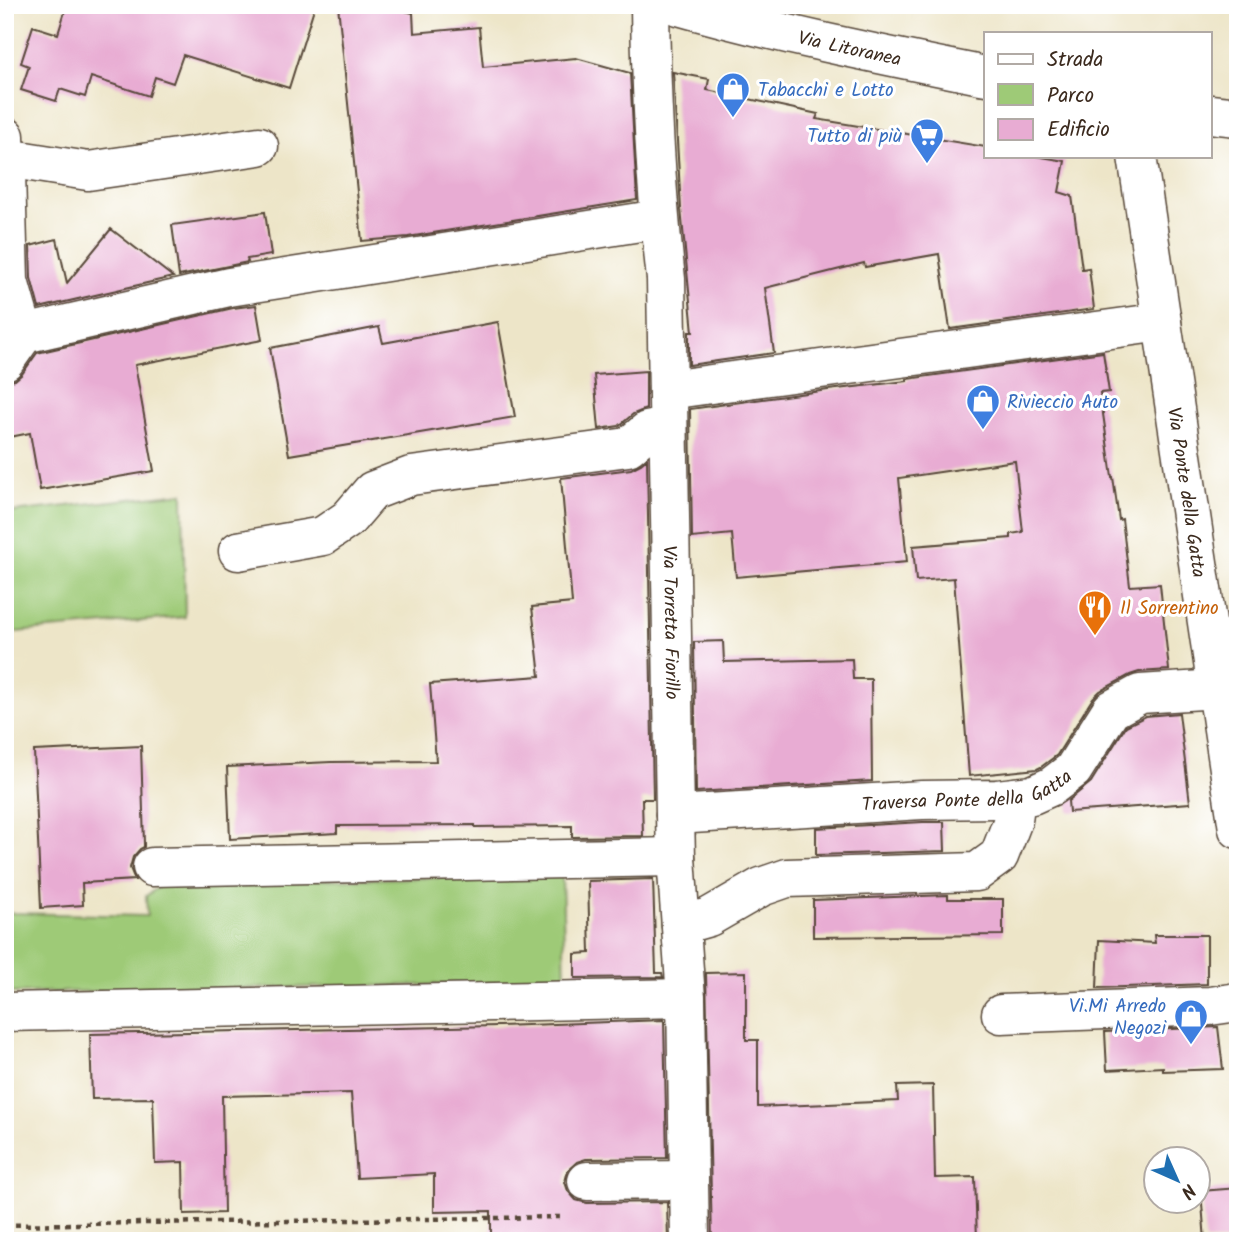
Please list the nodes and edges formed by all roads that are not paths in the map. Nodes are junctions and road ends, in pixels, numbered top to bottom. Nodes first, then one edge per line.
1 (650, 5) edge
2 (675, 5) edge
3 (984, 76) edge
4 (1212, 114) edge
5 (1238, 117) edge
6 (5, 136) edge
7 (259, 146) dead end
8 (6, 158) edge
9 (1137, 158) edge
10 (659, 219) junction
11 (1162, 322) junction
12 (14, 347) edge
13 (668, 409) junction
14 (238, 551) dead end
15 (1225, 694) edge
16 (1016, 797) junction
17 (675, 815) junction
18 (1238, 829) edge
19 (676, 857) junction
20 (152, 867) dead end
21 (681, 925) junction
22 (686, 998) junction
23 (1238, 1002) edge
24 (5, 1012) edge
25 (1000, 1014) dead end
26 (689, 1180) junction
27 (587, 1181) road end
28 (690, 1241) edge

1 - 10 street, Via Torretta Fiorillo
2 - 3 street, Via Litoranea
4 - 5 street
6 - 8 street
7 - 8 street
8 - 12 street
9 - 11 street, Via Ponte della Gatta
10 - 12 street
10 - 13 street, Via Torretta Fiorillo
11 - 13 street
11 - 15 street, Via Ponte della Gatta
13 - 14 street
13 - 17 street, Via Torretta Fiorillo
15 - 16 street, Traversa Ponte della Gatta
15 - 18 street, Via Ponte della Gatta
16 - 17 street, Traversa Ponte della Gatta
16 - 21 street
17 - 19 street, Via Torretta Fiorillo
19 - 20 street
19 - 21 street, Via Torretta Fiorillo
21 - 22 street, Via Torretta Fiorillo
22 - 24 street
22 - 26 street, Via Torretta Fiorillo
23 - 25 street
26 - 27 street
26 - 28 street, Via Torretta Fiorillo

